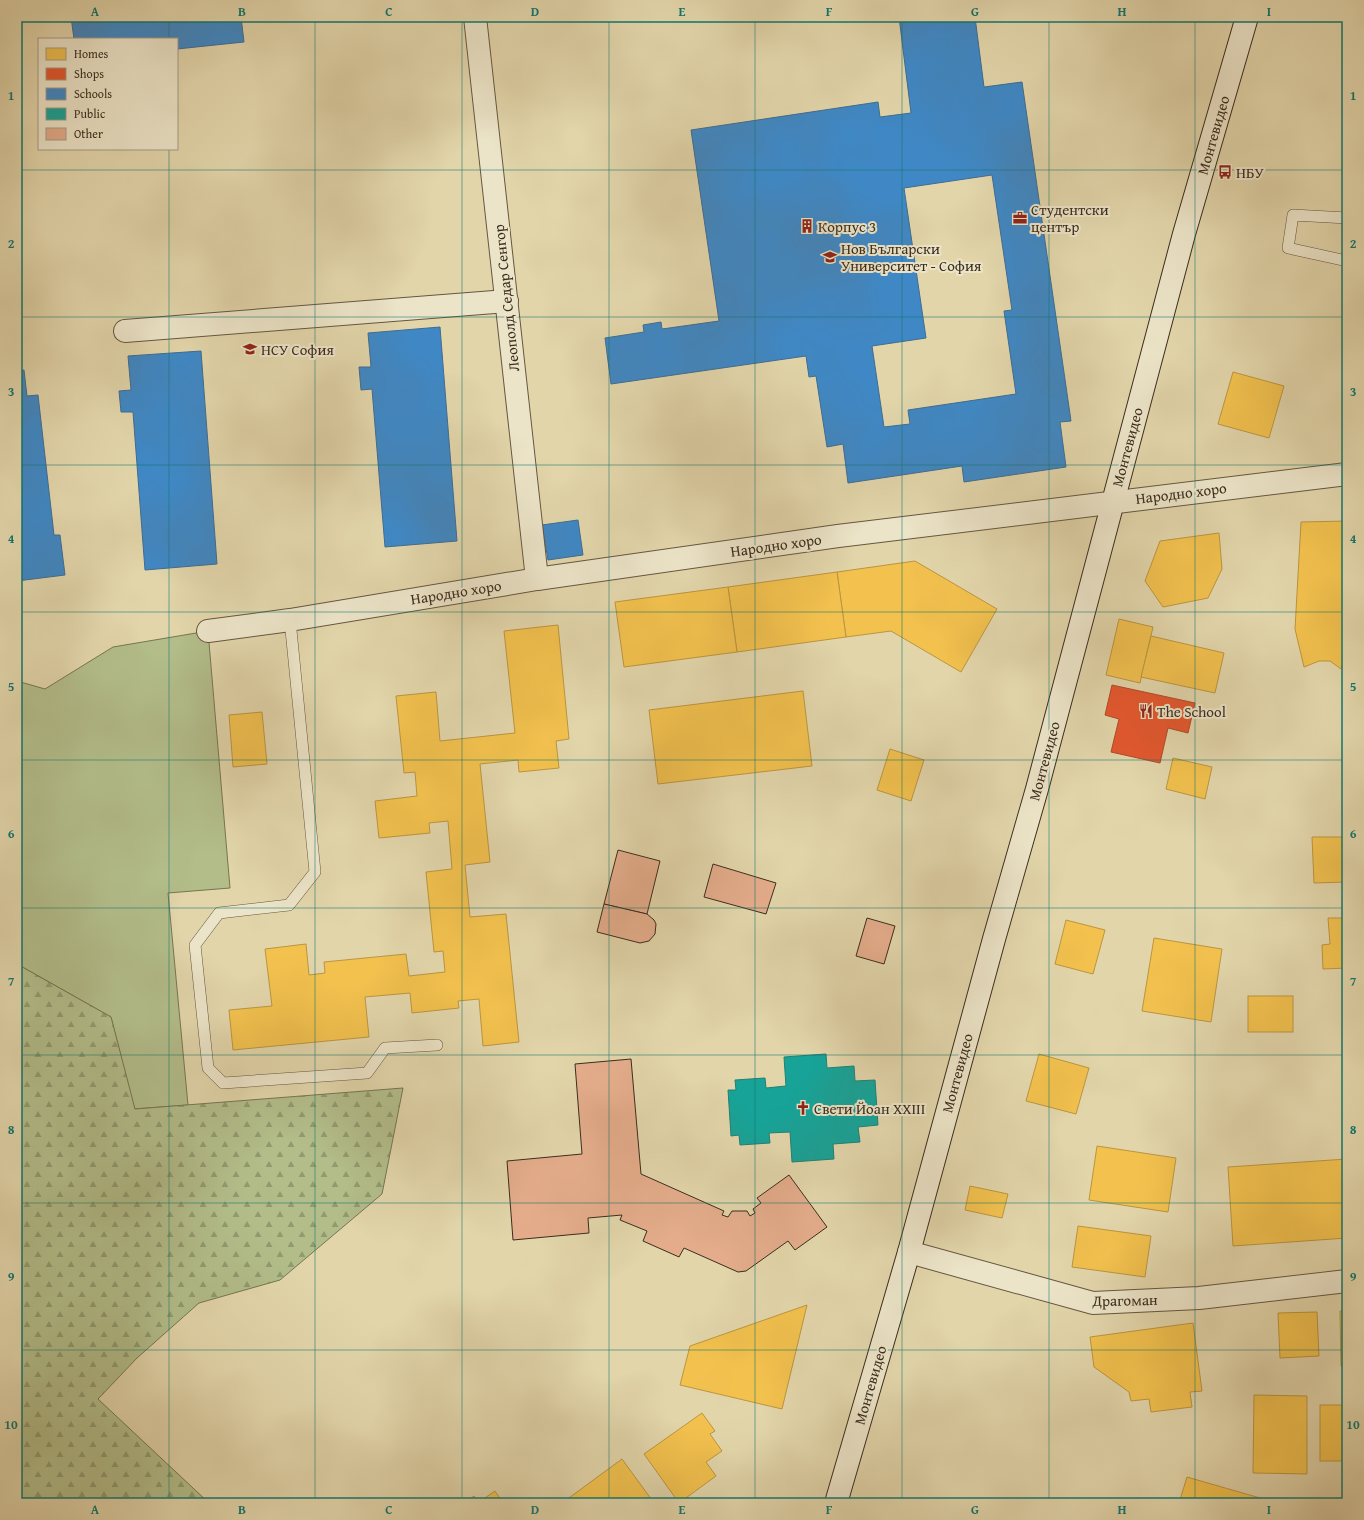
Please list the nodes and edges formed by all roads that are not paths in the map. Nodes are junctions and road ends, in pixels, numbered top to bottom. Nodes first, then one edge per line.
1 (475, 17) edge
2 (1247, 17) edge
3 (1347, 218) edge
4 (1347, 261) edge
5 (507, 301) junction
6 (125, 331) dead end
7 (1347, 474) edge
8 (1112, 502) junction
9 (537, 579) junction
10 (290, 620) junction
11 (208, 630) dead end
12 (437, 1046) dead end
13 (909, 1252) junction
14 (1347, 1281) edge
15 (836, 1503) edge

1 - 5 street, Леополд Седар Сенгор
2 - 8 street, Монтевидео
3 - 4 lane
5 - 6 street
5 - 9 street, Леополд Седар Сенгор
7 - 8 street, Народно хоро
8 - 9 street, Народно хоро
8 - 13 street, Монтевидео
9 - 10 street, Народно хоро
10 - 11 street, Народно хоро
10 - 12 lane
13 - 14 street, Драгоман
13 - 15 street, Монтевидео

